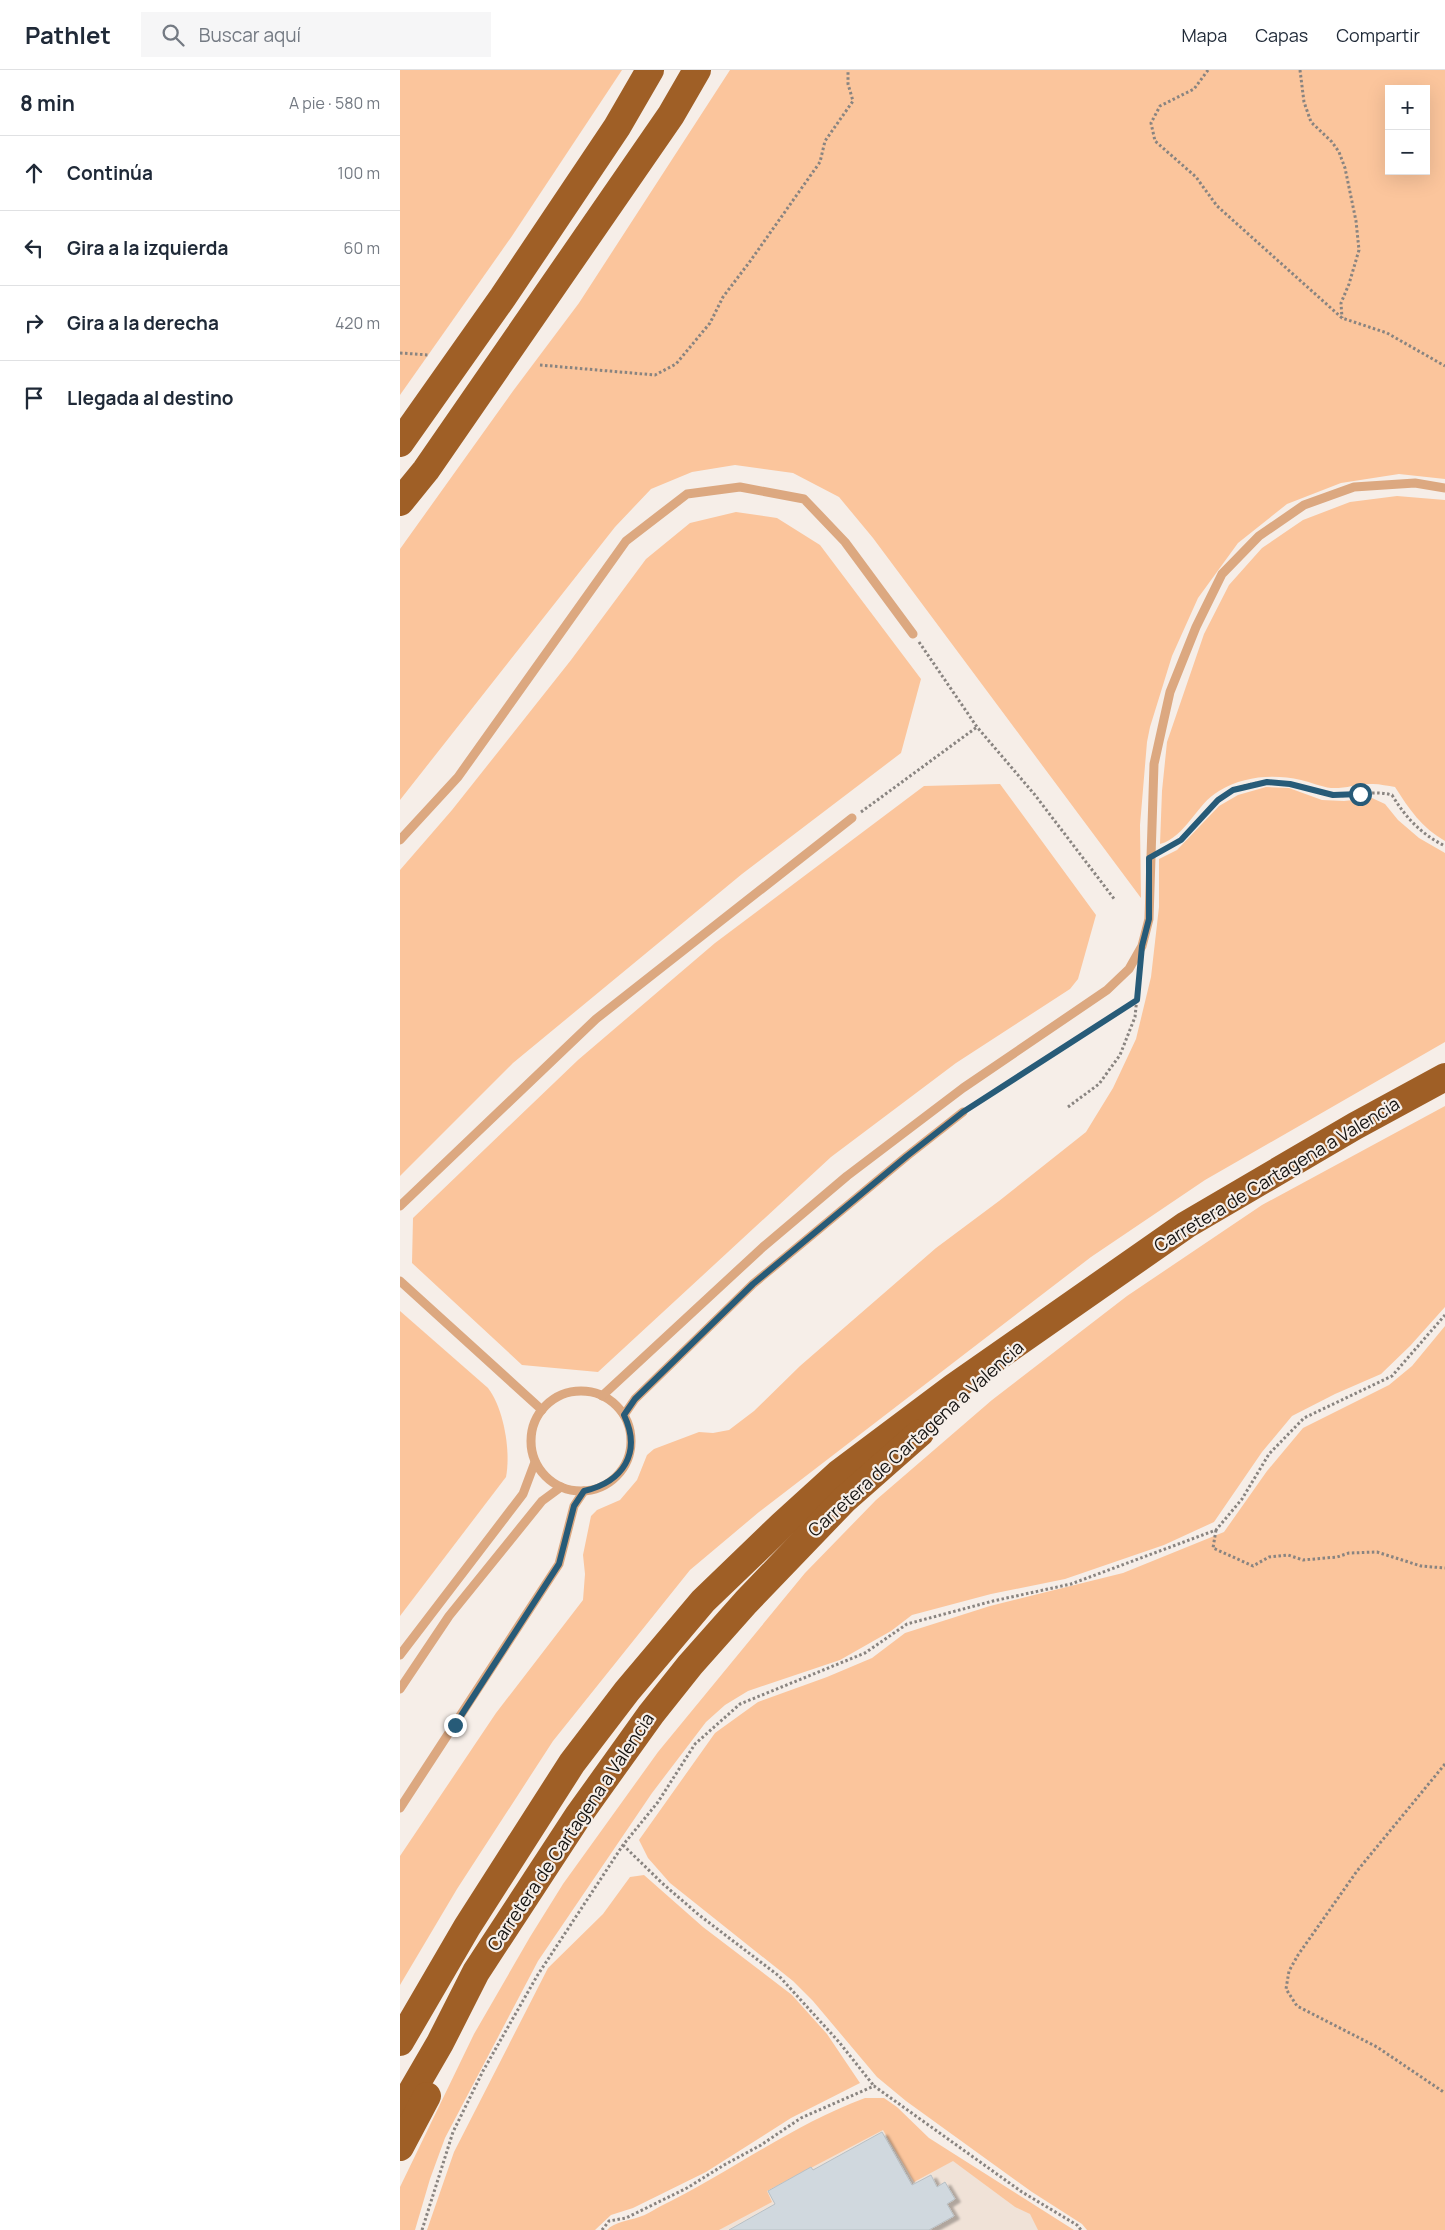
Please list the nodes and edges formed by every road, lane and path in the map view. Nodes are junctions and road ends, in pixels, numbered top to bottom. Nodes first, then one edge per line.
1 (650, 70) edge
2 (696, 70) edge
3 (848, 70) edge
4 (1208, 70) edge
5 (1300, 70) edge
6 (1342, 318) junction
7 (400, 353) edge
8 (429, 355) dead end
9 (540, 365) dead end
10 (1445, 366) edge
11 (400, 443) edge
12 (1445, 488) edge
13 (400, 502) edge
14 (913, 634) joint
15 (978, 727) junction
16 (852, 818) joint
17 (400, 840) edge
18 (1445, 846) edge
19 (1149, 858) junction
20 (1115, 900) dead end
21 (1142, 946) junction
22 (1137, 1000) junction
23 (1445, 1077) edge
24 (1068, 1107) dead end
25 (963, 1112) joint
26 (400, 1206) edge
27 (400, 1281) edge
28 (1445, 1315) edge
29 (1037, 1329) junction
30 (602, 1396) junction
31 (542, 1410) junction
32 (624, 1415) junction
33 (535, 1462) junction
34 (561, 1487) junction
35 (584, 1491) junction
36 (1216, 1530) junction
37 (1445, 1568) edge
38 (400, 1655) edge
39 (400, 1689) edge
40 (1445, 1764) edge
41 (400, 1808) edge
42 (564, 1838) junction
43 (622, 1845) junction
44 (400, 2042) edge
45 (874, 2086) junction
46 (1445, 2093) edge
47 (400, 2112) edge
48 (400, 2147) edge
49 (422, 2230) edge
50 (602, 2230) edge
51 (1081, 2230) edge

1 - 11 highway
2 - 13 highway
3 - 9 path
4 - 6 path
5 - 6 path
6 - 10 path
7 - 8 path
12 - 19 lane
14 - 15 path
14 - 17 lane
15 - 16 path
15 - 20 path
16 - 26 lane
18 - 19 path
19 - 21 lane
21 - 22 path
21 - 30 lane
22 - 24 path
22 - 25 path
23 - 29 highway, Carretera de Cartagena a Valencia
25 - 32 lane
27 - 31 lane
28 - 36 path
29 - 42 highway, Carretera de Cartagena a Valencia
29 - 44 highway, Carretera de Cartagena a Valencia
30 - 31 lane
30 - 32 lane
31 - 33 lane
32 - 35 lane
33 - 34 lane
33 - 38 lane
34 - 35 lane
34 - 39 lane
35 - 41 lane
36 - 37 path
36 - 43 path
40 - 46 path
42 - 47 highway, Carretera de Cartagena a Valencia
42 - 48 highway
43 - 45 path
43 - 49 path
45 - 50 path
45 - 51 path

